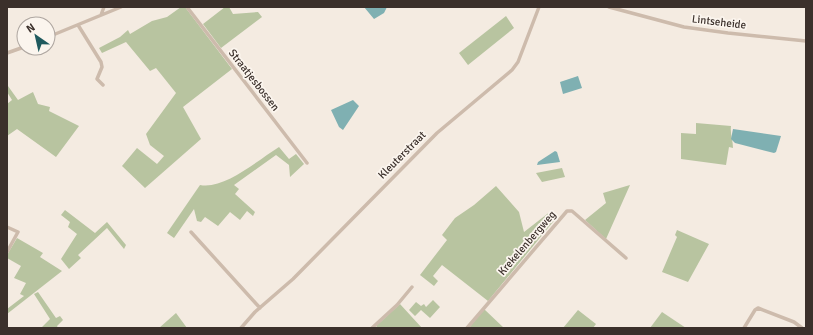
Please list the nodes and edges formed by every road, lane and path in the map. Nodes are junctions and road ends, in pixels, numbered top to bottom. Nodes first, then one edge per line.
1 (104, 7) edge
2 (121, 7) edge
3 (187, 7) edge
4 (539, 7) edge
5 (609, 7) edge
6 (101, 15) junction
7 (78, 25) junction
8 (56, 34) edge
9 (806, 40) edge
10 (103, 85) dead end
11 (307, 163) dead end
12 (7, 227) edge
13 (191, 232) dead end
14 (7, 252) edge
15 (626, 258) dead end
16 (412, 287) dead end
17 (260, 308) junction
18 (241, 328) edge
19 (372, 328) edge
20 (467, 328) edge
21 (744, 328) edge
22 (802, 328) edge

1 - 6 street
2 - 6 street
3 - 11 street, Straatjesbossen
4 - 17 street, Kleuterstraat
5 - 9 street, Lintseheide
6 - 7 street
7 - 8 street
7 - 10 street
12 - 14 street
13 - 17 street
15 - 20 street, Krekelenbergweg
16 - 19 street
17 - 18 street, Kleuterstraat
21 - 22 street

